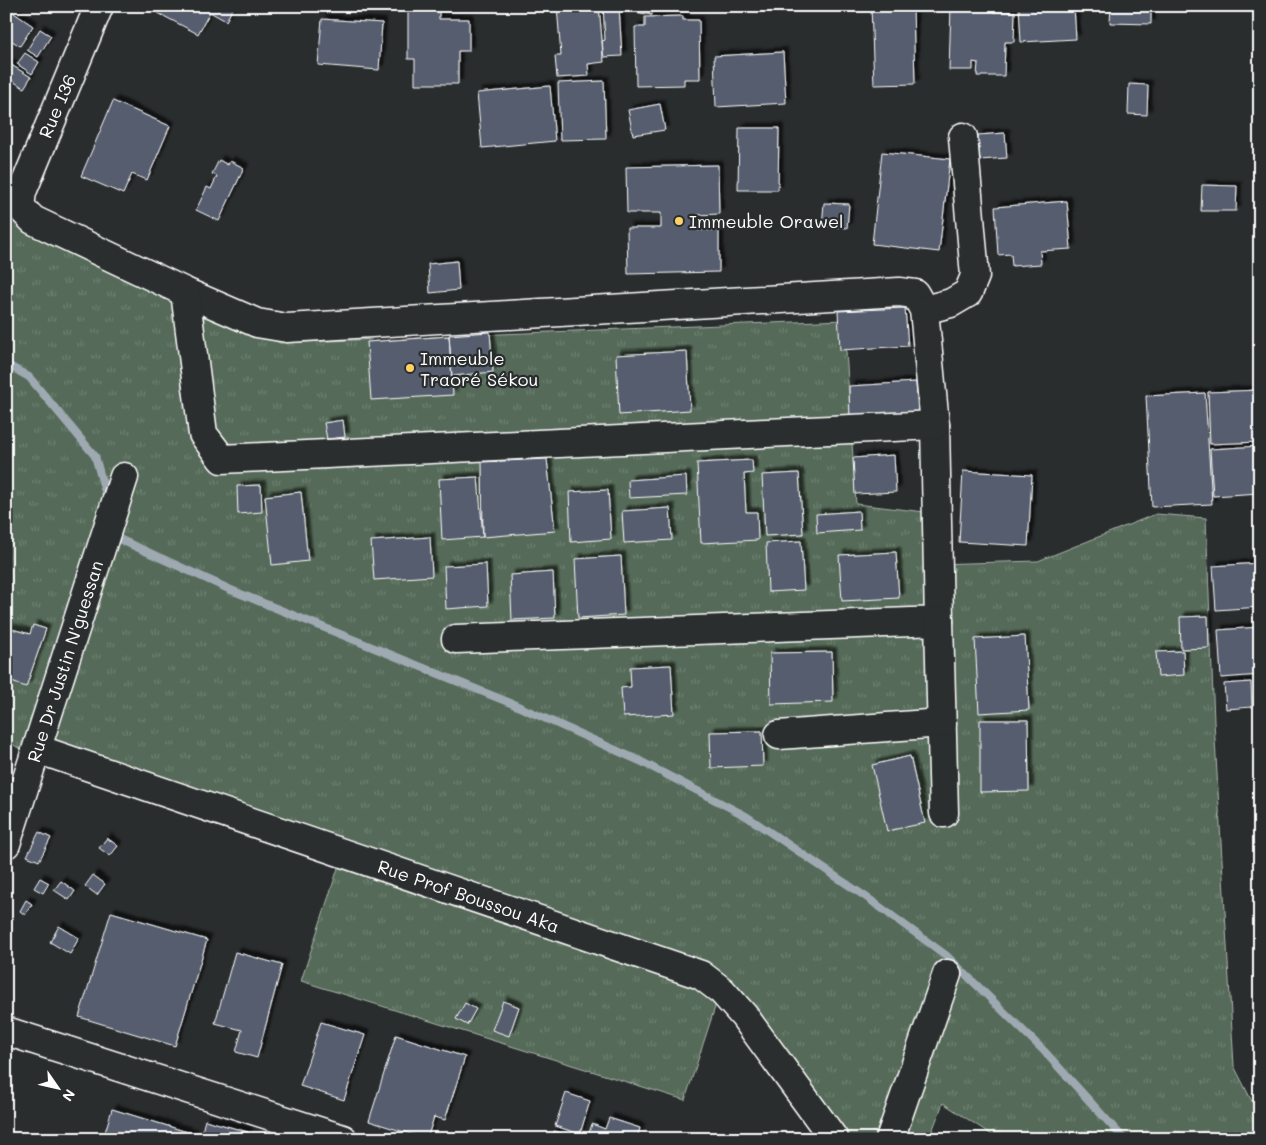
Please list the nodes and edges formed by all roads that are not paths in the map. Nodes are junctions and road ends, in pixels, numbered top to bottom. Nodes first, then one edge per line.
1 (99, 6) edge
2 (963, 137) dead end
3 (185, 292) junction
4 (924, 310) junction
5 (935, 425) junction
6 (124, 477) dead end
7 (939, 621) junction
8 (456, 639) dead end
9 (942, 723) junction
10 (780, 735) dead end
11 (37, 749) junction
12 (944, 813) dead end
13 (6, 844) edge
14 (946, 974) dead end
15 (6, 1031) edge
16 (343, 1139) edge
17 (834, 1139) edge
18 (890, 1139) edge

1 - 3 street, Rue I36
2 - 4 street
3 - 4 street
3 - 5 street
4 - 5 street
5 - 7 street
6 - 11 street, Rue Dr Justin N'guessan
7 - 8 street
7 - 9 street
9 - 10 street
9 - 12 street
11 - 13 street, Rue Dr Justin N'guessan
11 - 17 street, Rue Prof Boussou Aka
14 - 18 street
15 - 16 street

